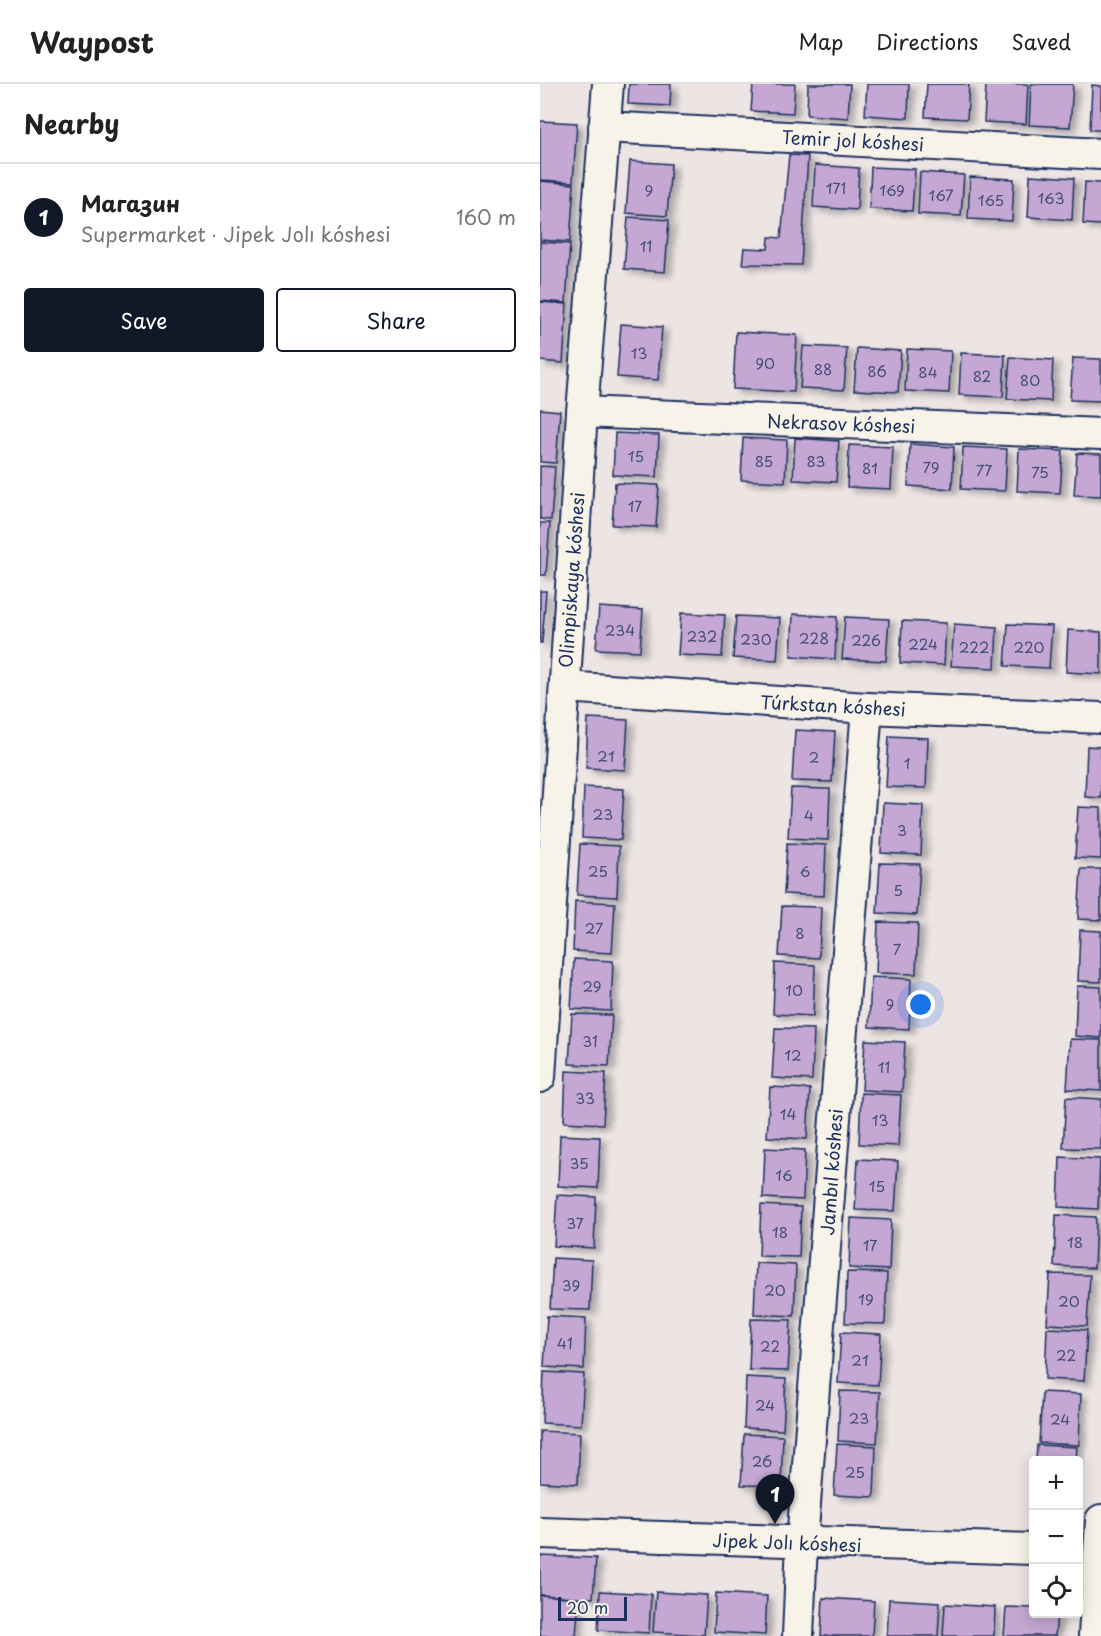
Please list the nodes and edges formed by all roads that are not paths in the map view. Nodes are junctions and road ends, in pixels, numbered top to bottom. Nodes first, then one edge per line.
1 (608, 84) edge
2 (604, 127) junction
3 (1101, 154) edge
4 (582, 411) junction
5 (1101, 434) edge
6 (565, 687) junction
7 (867, 708) junction
8 (1101, 718) edge
9 (540, 1077) edge
10 (1101, 1520) edge
11 (540, 1533) edge
12 (802, 1542) junction
13 (1029, 1549) edge
14 (1093, 1550) edge
15 (798, 1636) edge
16 (1094, 1636) edge

1 - 2 street, Olimpiskaya kóshesi
2 - 3 street, Temir jol kóshesi
2 - 4 street, Olimpiskaya kóshesi
4 - 5 street, Nekrasov kóshesi
4 - 6 street, Olimpiskaya kóshesi
6 - 7 street, Túrkstan kóshesi
6 - 9 street, Olimpiskaya kóshesi
7 - 8 street, Túrkstan kóshesi
7 - 12 street, Jambıl kóshesi
10 - 14 street
11 - 12 street, Jipek Jolı kóshesi
12 - 13 street, Jipek Jolı kóshesi
12 - 15 street, Jambıl kóshesi
14 - 16 street

